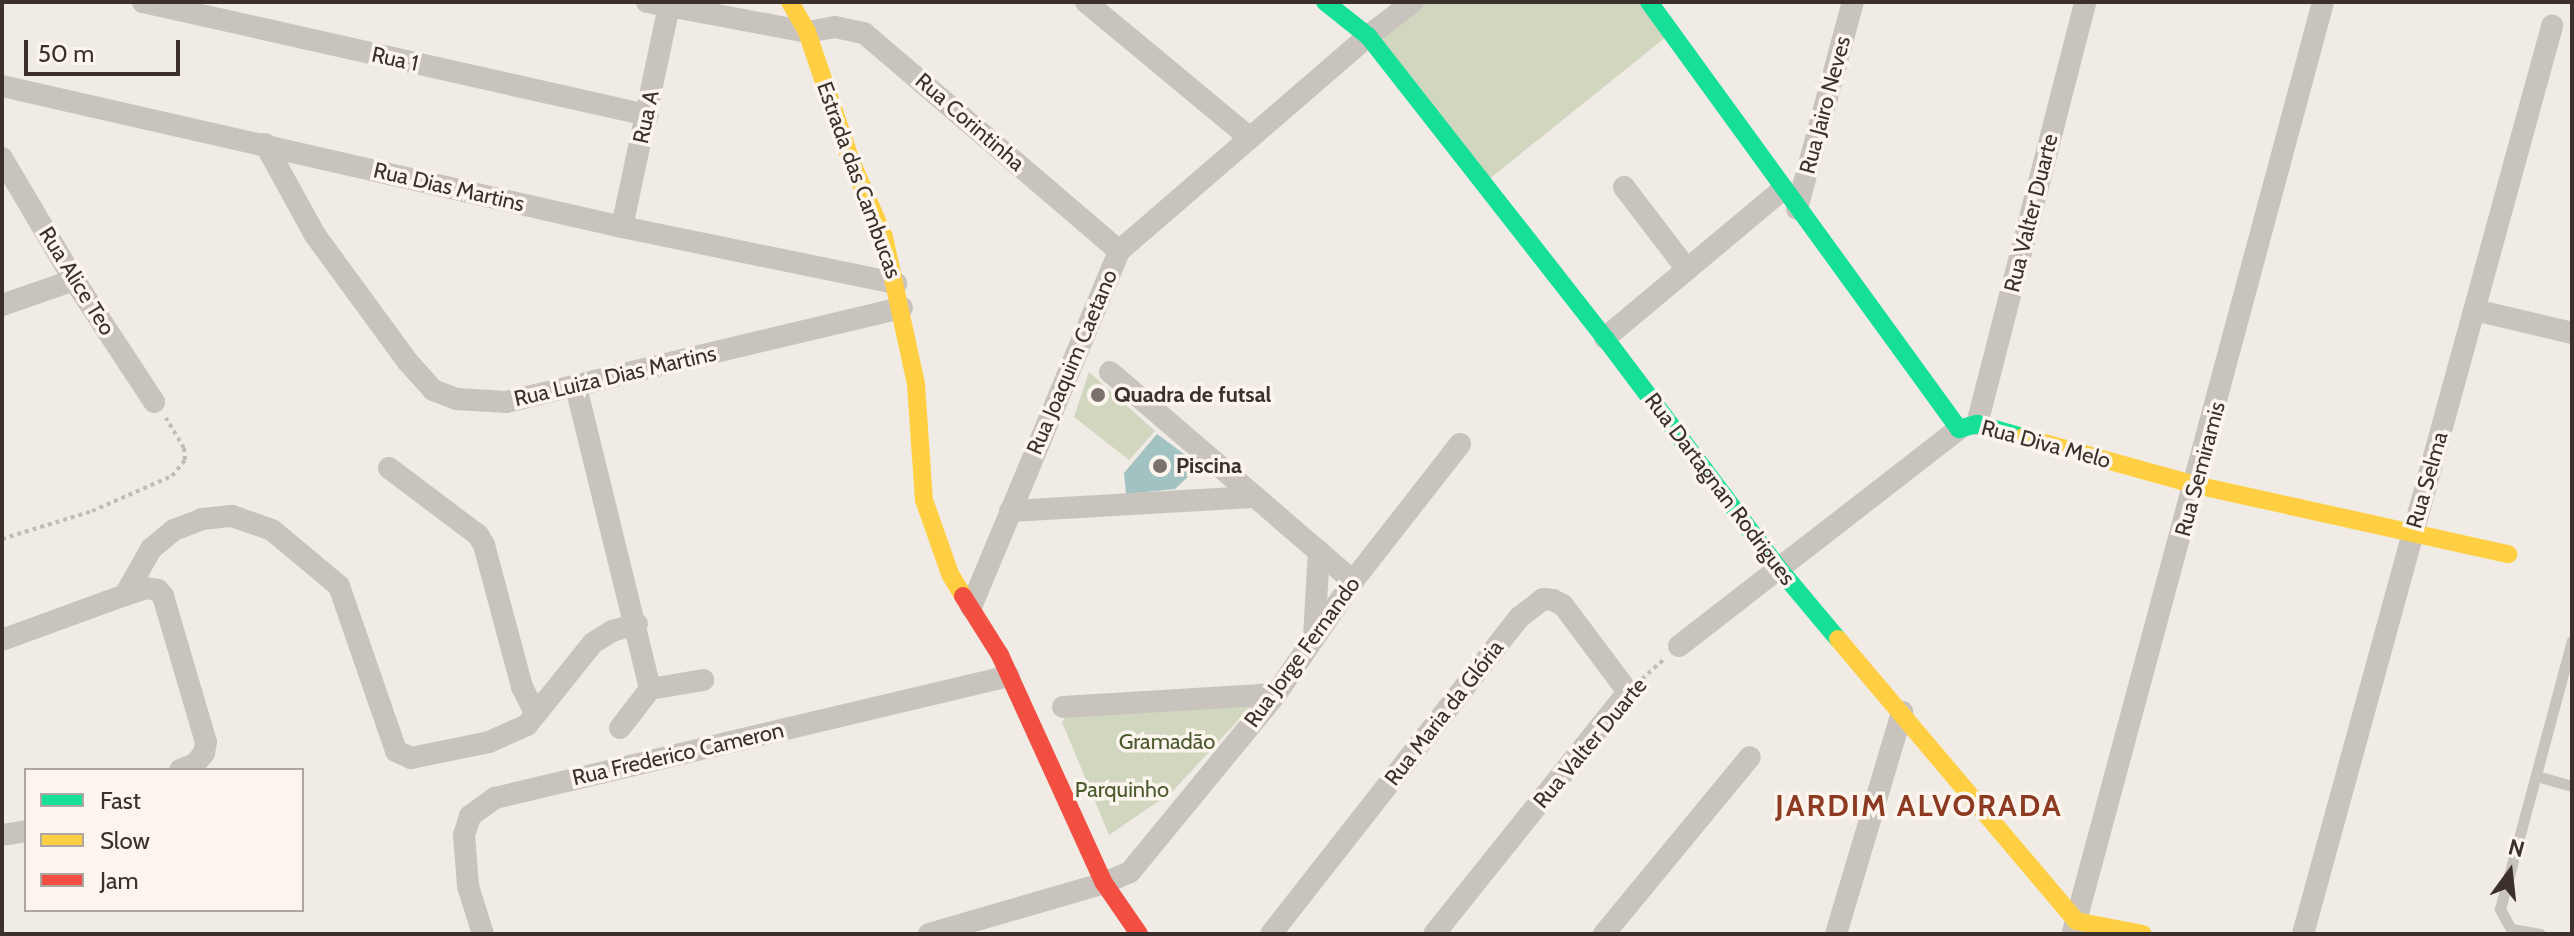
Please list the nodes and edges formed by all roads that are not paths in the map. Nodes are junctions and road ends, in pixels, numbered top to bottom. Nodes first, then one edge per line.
1 (143, 2) edge
2 (790, 2) edge
3 (1086, 2) edge
4 (1325, 2) edge
5 (1413, 2) edge
6 (1649, 2) edge
7 (1853, 2) edge
8 (2085, 2) edge
9 (2323, 2) edge
10 (658, 4) edge
11 (2552, 26) dead end
12 (807, 32) junction
13 (1368, 36) junction
14 (2, 86) edge
15 (647, 115) junction
16 (1250, 138) junction
17 (265, 144) junction
18 (2, 158) edge
19 (1624, 187) dead end
20 (1783, 189) junction
21 (1797, 209) junction
22 (622, 227) junction
23 (1119, 251) junction
24 (1686, 268) junction
25 (74, 280) junction
26 (896, 283) junction
27 (2, 305) edge
28 (902, 308) junction
29 (2475, 310) junction
30 (2572, 333) edge
31 (1605, 338) junction
32 (1110, 372) dead end
33 (576, 387) junction
34 (154, 402) road end
35 (1968, 427) junction
36 (1460, 444) dead end
37 (389, 468) dead end
38 (2196, 485) junction
39 (1256, 497) junction
40 (1010, 511) junction
41 (2412, 534) junction
42 (1319, 551) junction
43 (2508, 554) dead end
44 (1780, 570) junction
45 (1353, 581) junction
46 (125, 595) junction
47 (971, 607) junction
48 (637, 624) junction
49 (1314, 639) junction
50 (2, 640) edge
51 (2572, 640) edge
52 (1679, 646) road end
53 (1009, 676) junction
54 (703, 680) dead end
55 (650, 689) junction
56 (1628, 692) joint
57 (1276, 694) junction
58 (1063, 707) dead end
59 (1902, 712) junction
60 (536, 714) junction
61 (620, 728) dead end
62 (1750, 757) dead end
63 (185, 768) edge
64 (2537, 776) junction
65 (2572, 786) edge
66 (24, 831) edge
67 (2, 835) edge
68 (1104, 883) junction
69 (2074, 927) edge
70 (483, 934) edge
71 (929, 934) edge
72 (1139, 934) edge
73 (1271, 934) edge
74 (1434, 934) edge
75 (1604, 934) edge
76 (1836, 934) edge
77 (2143, 934) edge
78 (2303, 934) edge
79 (2540, 934) edge

1 - 15 street, Rua 1
2 - 12 street, Estrada das Cambucas
3 - 16 street
4 - 13 street, Rua Dartagnan Rodrigues
5 - 13 street, Rua Joaquim Caetano
6 - 20 street, Rua Diva Melo
7 - 21 street, Rua Jairo Neves
8 - 35 street, Rua Valter Duarte
9 - 38 street, Rua Semiramis
10 - 12 street, Rua Corintinha
10 - 15 street, Rua A
11 - 29 street, Rua Selma
12 - 23 street, Rua Corintinha
12 - 26 street, Estrada das Cambucas
13 - 16 street, Rua Joaquim Caetano
13 - 31 street, Rua Dartagnan Rodrigues
14 - 17 street, Rua Dias Martins
15 - 22 street, Rua A
16 - 23 street, Rua Joaquim Caetano
17 - 22 street, Rua Dias Martins
17 - 33 street, Rua Luiza Dias Martins
18 - 25 street, Rua Alice Teo
19 - 24 street
20 - 21 street, Rua Diva Melo
20 - 24 street
21 - 35 street, Rua Diva Melo
22 - 26 street, Rua Dias Martins
23 - 40 street, Rua Joaquim Caetano
24 - 31 street
25 - 27 street
25 - 34 street, Rua Alice Teo
26 - 28 street, Estrada das Cambucas
28 - 33 street, Rua Luiza Dias Martins
28 - 47 street, Estrada das Cambucas
29 - 30 street
29 - 41 street, Rua Selma
31 - 44 street, Rua Dartagnan Rodrigues
32 - 39 street
33 - 48 street
35 - 38 street, Rua Diva Melo
35 - 44 street
36 - 45 street, Rua Jorge Fernando
37 - 60 street
38 - 41 street, Rua Diva Melo
38 - 69 street, Rua Semiramis
39 - 40 street
39 - 42 street
40 - 47 street, Rua Joaquim Caetano
41 - 43 street, Rua Diva Melo
41 - 78 street, Rua Selma
42 - 45 street
42 - 49 street
44 - 52 street
44 - 59 street, Rua Dartagnan Rodrigues
45 - 49 street, Rua Jorge Fernando
46 - 50 street
46 - 60 street
46 - 63 street
47 - 53 street, Estrada das Cambucas
48 - 55 street
48 - 60 street
49 - 57 street, Rua Jorge Fernando
51 - 64 lane
53 - 68 street, Estrada das Cambucas
53 - 70 street, Rua Frederico Cameron
54 - 55 street
55 - 61 street
56 - 73 street, Rua Maria da Glória
56 - 74 street, Rua Valter Duarte
57 - 58 street
57 - 68 street, Rua Jorge Fernando
59 - 69 street, Rua Dartagnan Rodrigues
59 - 76 street
62 - 75 street
64 - 65 lane
64 - 79 lane
66 - 67 street
68 - 71 street, Rua Jorge Fernando
68 - 72 street, Estrada das Cambucas
69 - 77 street

